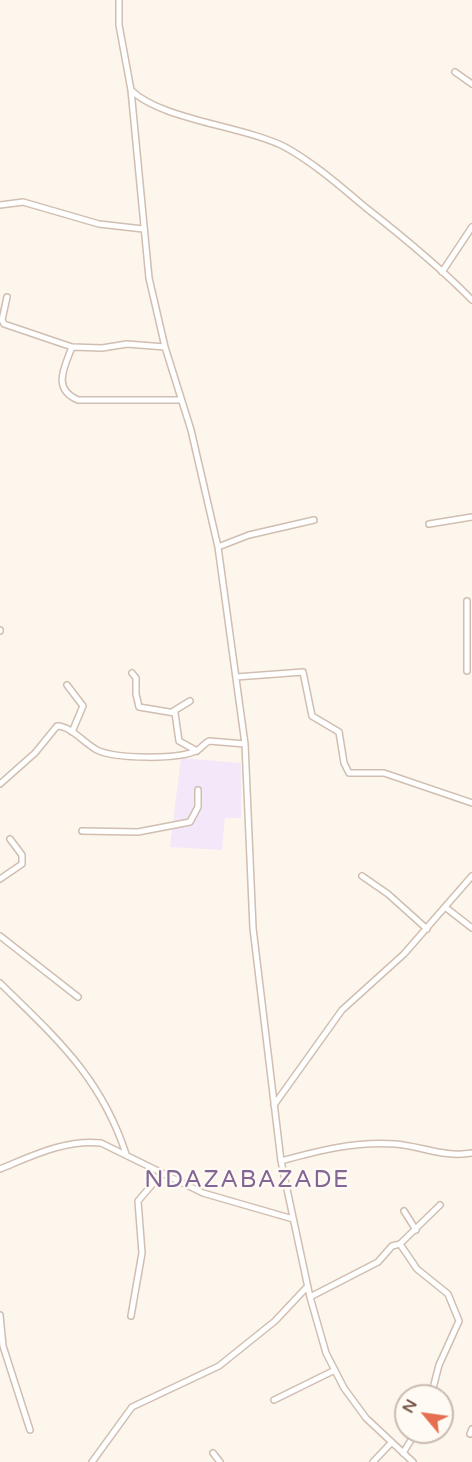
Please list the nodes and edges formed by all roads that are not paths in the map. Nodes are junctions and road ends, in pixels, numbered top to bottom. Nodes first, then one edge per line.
1 (119, 0) edge
2 (455, 72) dead end
3 (472, 84) edge
4 (131, 90) junction
5 (0, 205) edge
6 (472, 227) edge
7 (143, 229) junction
8 (442, 272) junction
9 (7, 297) dead end
10 (472, 300) edge
11 (72, 347) junction
12 (165, 347) junction
13 (181, 400) junction
14 (472, 517) edge
15 (314, 520) dead end
16 (429, 524) dead end
17 (218, 547) junction
18 (467, 601) dead end
19 (467, 671) dead end
20 (132, 673) dead end
21 (236, 677) junction
22 (67, 686) dead end
23 (190, 701) dead end
24 (172, 712) junction
25 (72, 732) junction
26 (178, 741) junction
27 (245, 744) junction
28 (197, 750) junction
29 (176, 755) junction
30 (0, 784) edge
31 (198, 790) dead end
32 (472, 802) edge
33 (82, 831) dead end
34 (10, 839) dead end
35 (362, 876) dead end
36 (472, 876) edge
37 (0, 879) edge
38 (445, 907) junction
39 (472, 928) edge
40 (427, 929) junction
41 (0, 936) edge
42 (0, 983) edge
43 (78, 997) dead end
44 (274, 1106) junction
45 (472, 1153) edge
46 (126, 1154) junction
47 (281, 1161) junction
48 (0, 1169) edge
49 (162, 1173) junction
50 (440, 1205) dead end
51 (404, 1211) dead end
52 (292, 1219) junction
53 (416, 1230) junction
54 (400, 1244) junction
55 (308, 1287) junction
56 (309, 1297) junction
57 (0, 1315) edge
58 (131, 1316) dead end
59 (335, 1370) junction
60 (434, 1384) edge
61 (274, 1400) dead end
62 (30, 1430) dead end
63 (391, 1443) junction
64 (409, 1444) edge
65 (213, 1453) dead end
66 (403, 1453) junction
67 (92, 1462) edge
68 (220, 1462) edge
69 (373, 1462) edge
70 (413, 1462) edge

1 - 4 street
2 - 3 street
4 - 7 street
4 - 8 street
5 - 7 street
6 - 8 street
7 - 12 street
8 - 10 street
9 - 11 street
11 - 12 street
11 - 13 street
12 - 13 street
13 - 17 street
14 - 16 street
15 - 17 street
17 - 21 street
18 - 19 street
20 - 24 street
21 - 27 street
21 - 32 street
22 - 25 street
23 - 24 street
24 - 26 street
25 - 29 street
25 - 30 street
26 - 28 street
26 - 29 street
27 - 28 street
27 - 44 street
28 - 29 street
31 - 33 street
34 - 37 street
35 - 40 street
36 - 38 street
38 - 39 street
38 - 40 street
40 - 44 street
41 - 43 street
42 - 46 street
44 - 47 street
45 - 47 street
46 - 48 street
46 - 49 street
47 - 52 street
49 - 52 street
49 - 58 street
50 - 53 street
51 - 53 street
52 - 55 street
53 - 54 street
54 - 56 street
54 - 60 street
55 - 56 street
55 - 67 street
56 - 59 street
57 - 62 street
59 - 61 street
59 - 63 street
63 - 66 street
63 - 69 street
64 - 66 street
65 - 68 street
66 - 70 street

